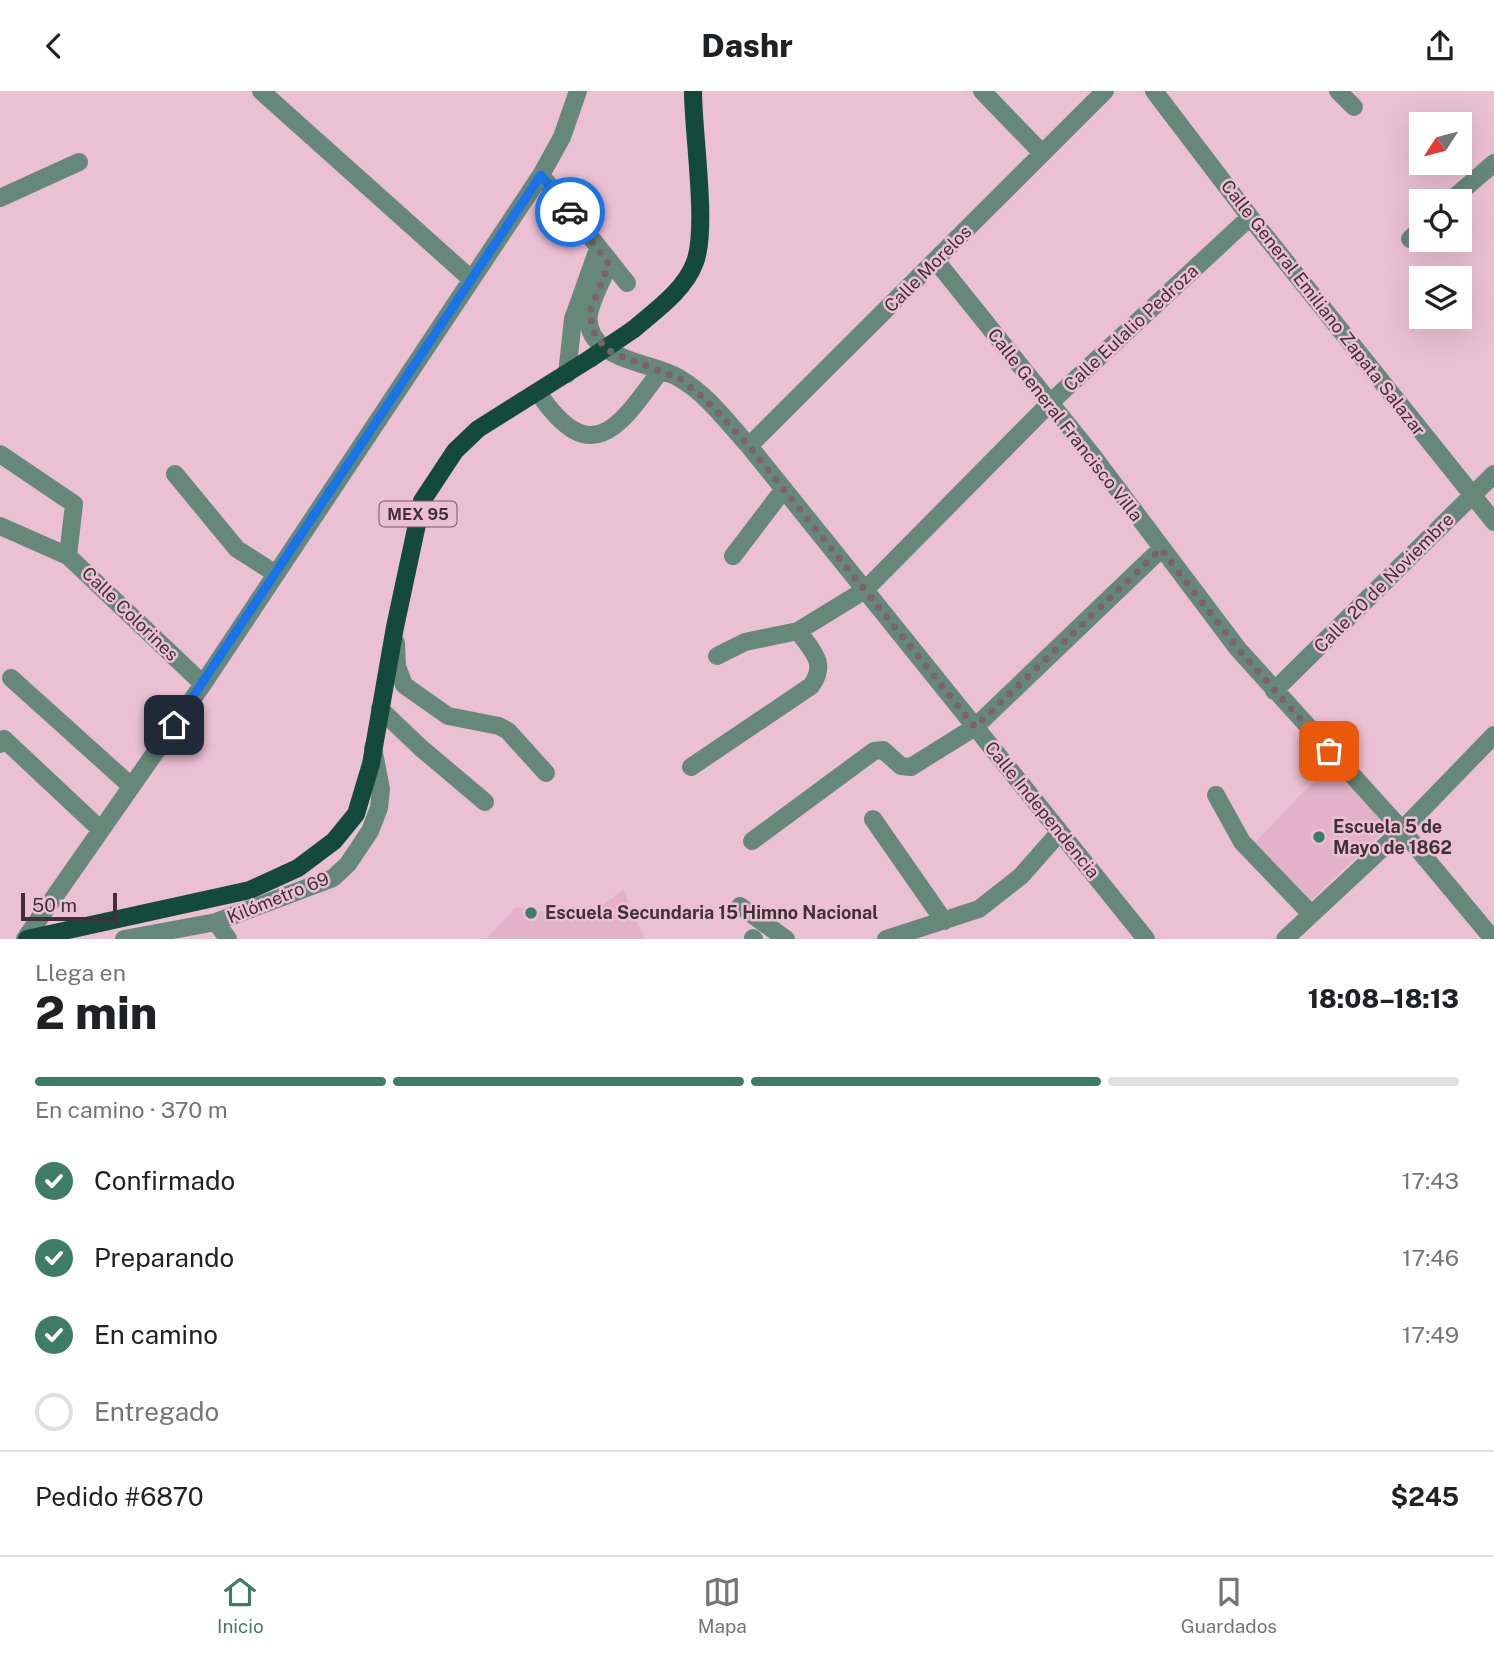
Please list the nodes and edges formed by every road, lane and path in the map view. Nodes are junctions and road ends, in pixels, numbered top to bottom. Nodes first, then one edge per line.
1 (261, 91) edge
2 (578, 91) edge
3 (693, 91) edge
4 (982, 91) edge
5 (1105, 91) edge
6 (1154, 91) edge
7 (1338, 91) edge
8 (1354, 107) dead end
9 (1041, 152) junction
10 (79, 162) dead end
11 (1494, 163) edge
12 (541, 175) junction
13 (1464, 189) edge
14 (0, 198) edge
15 (1250, 217) junction
16 (598, 249) junction
17 (937, 263) junction
18 (609, 264) junction
19 (471, 279) junction
20 (626, 283) dead end
21 (661, 370) junction
22 (566, 374) junction
23 (539, 394) junction
24 (1051, 402) junction
25 (749, 446) junction
26 (0, 454) edge
27 (175, 474) dead end
28 (1494, 474) edge
29 (784, 489) junction
30 (1472, 496) junction
31 (1494, 522) edge
32 (0, 526) edge
33 (1161, 549) junction
34 (68, 556) junction
35 (733, 556) dead end
36 (276, 574) junction
37 (865, 590) junction
38 (395, 627) junction
39 (798, 632) junction
40 (717, 656) dead end
41 (11, 678) dead end
42 (203, 684) junction
43 (1274, 691) junction
44 (380, 709) junction
45 (975, 727) junction
46 (1494, 735) edge
47 (0, 744) edge
48 (373, 748) junction
49 (691, 767) dead end
50 (546, 773) dead end
51 (131, 786) junction
52 (1216, 795) dead end
53 (485, 802) dead end
54 (873, 819) dead end
55 (101, 830) junction
56 (1402, 830) junction
57 (1059, 833) junction
58 (751, 841) dead end
59 (740, 906) dead end
60 (1311, 913) junction
61 (944, 921) junction
62 (216, 922) junction
63 (913, 935) edge
64 (26, 939) edge
65 (124, 939) edge
66 (228, 939) edge
67 (786, 939) edge
68 (886, 939) edge
69 (1146, 939) edge
70 (1284, 939) edge
71 (1493, 939) edge

1 - 19 street
2 - 12 street
3 - 22 main road, MEX 95, bridge
4 - 9 street
5 - 9 street, Calle Morelos
6 - 15 street, Calle General Emiliano Zapata Salazar
7 - 8 street
9 - 17 street, Calle Morelos
10 - 14 street
11 - 13 street
12 - 16 street
12 - 19 street
15 - 24 street, Calle Eulalio Pedroza
15 - 30 street, Calle General Emiliano Zapata Salazar
16 - 18 street
16 - 22 street
17 - 24 street, Calle General Francisco Villa
17 - 25 street, Calle Morelos
18 - 20 street
18 - 21 street, Calle Independencia
19 - 36 street
21 - 23 street
21 - 25 street, Calle Independencia
22 - 23 main road, MEX 95
23 - 38 main road, MEX 95
24 - 33 street, Calle General Francisco Villa
24 - 37 street, Calle Eulalio Pedroza
25 - 29 street, Calle Independencia
26 - 34 street, Calle Colorines
27 - 36 street
28 - 30 street, Calle 20 de Noviembre
29 - 35 street
29 - 37 street, Calle Independencia
30 - 31 street, Calle General Emiliano Zapata Salazar
30 - 43 street, Calle 20 de Noviembre
32 - 34 street
33 - 43 street, Calle General Francisco Villa
33 - 45 street
34 - 42 street, Calle Colorines
36 - 42 street
37 - 39 street, Calle Eulalio Pedroza
37 - 45 street, Calle Independencia
38 - 44 main road, MEX 95
38 - 50 street
39 - 40 street
39 - 49 street
41 - 51 street
42 - 51 street
43 - 56 street, Calle General Francisco Villa
44 - 48 main road, MEX 95
44 - 53 street
45 - 57 street, Calle Independencia
45 - 58 street
46 - 56 street
47 - 55 street
48 - 62 street, Kilómetro 69
48 - 64 main road, MEX 95
51 - 55 street
52 - 60 street
54 - 61 street
55 - 64 street
56 - 60 street
56 - 71 street, Calle General Francisco Villa
57 - 61 street
57 - 69 street, Calle Independencia
59 - 67 street
60 - 70 street
61 - 63 street
62 - 65 street, Kilómetro 69
62 - 66 street
63 - 68 street

